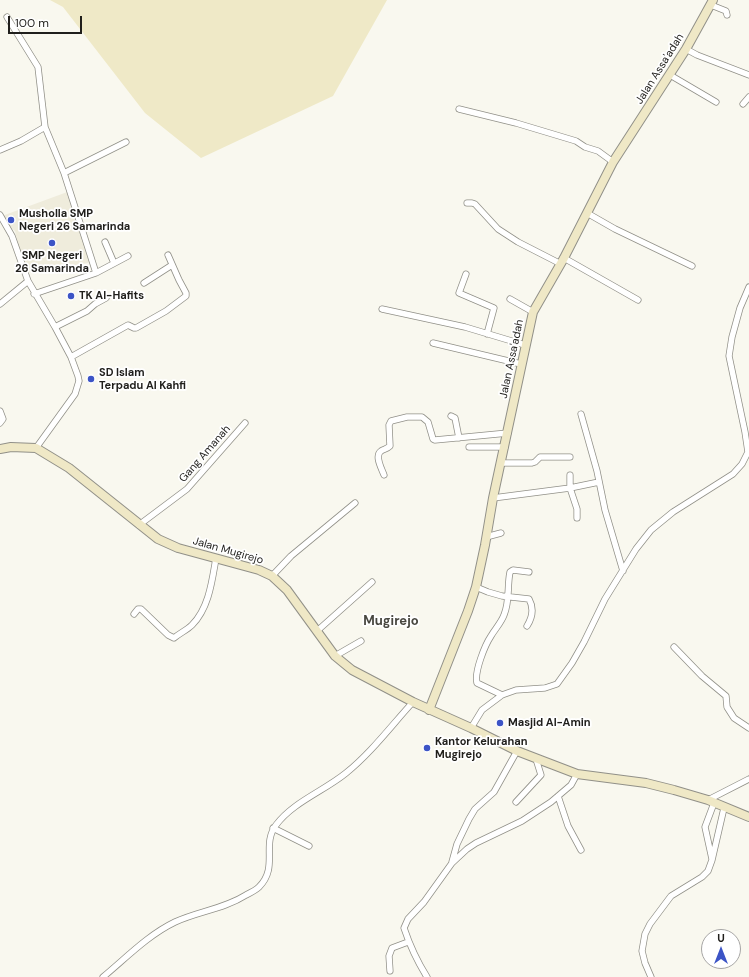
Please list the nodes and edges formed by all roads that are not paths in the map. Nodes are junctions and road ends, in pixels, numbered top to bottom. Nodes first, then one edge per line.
1 (712, 2) edge
2 (727, 15) dead end
3 (7, 17) dead end
4 (686, 49) junction
5 (749, 74) edge
6 (670, 75) junction
7 (749, 97) edge
8 (716, 102) dead end
9 (743, 104) dead end
10 (458, 109) dead end
11 (45, 126) junction
12 (126, 142) dead end
13 (0, 150) edge
14 (613, 162) junction
15 (64, 173) junction
16 (467, 203) dead end
17 (587, 214) junction
18 (0, 215) edge
19 (106, 242) dead end
20 (168, 255) dead end
21 (128, 256) dead end
22 (562, 261) junction
23 (114, 263) junction
24 (172, 265) junction
25 (692, 266) dead end
26 (96, 273) junction
27 (466, 274) dead end
28 (28, 281) junction
29 (144, 283) dead end
30 (749, 287) edge
31 (34, 294) junction
32 (106, 298) dead end
33 (510, 299) dead end
34 (638, 300) dead end
35 (0, 304) edge
36 (382, 309) dead end
37 (534, 312) junction
38 (55, 327) junction
39 (487, 334) junction
40 (433, 343) dead end
41 (525, 345) junction
42 (71, 357) junction
43 (522, 364) junction
44 (0, 411) edge
45 (581, 414) dead end
46 (451, 416) dead end
47 (0, 423) edge
48 (245, 423) dead end
49 (508, 433) junction
50 (459, 438) junction
51 (505, 447) junction
52 (36, 448) junction
53 (469, 448) dead end
54 (0, 449) edge
55 (570, 457) dead end
56 (502, 463) junction
57 (384, 475) dead end
58 (570, 475) dead end
59 (599, 482) junction
60 (570, 488) junction
61 (493, 498) junction
62 (355, 503) dead end
63 (576, 518) dead end
64 (139, 524) junction
65 (501, 533) dead end
66 (486, 536) junction
67 (216, 558) junction
68 (623, 571) junction
69 (529, 572) dead end
70 (272, 576) junction
71 (372, 582) dead end
72 (476, 587) junction
73 (508, 597) junction
74 (134, 614) dead end
75 (528, 626) dead end
76 (317, 631) junction
77 (361, 641) dead end
78 (674, 647) dead end
79 (335, 656) junction
80 (502, 695) junction
81 (413, 702) junction
82 (429, 710) junction
83 (471, 728) junction
84 (749, 728) edge
85 (517, 751) junction
86 (536, 758) junction
87 (576, 774) junction
88 (749, 779) edge
89 (558, 796) junction
90 (516, 802) dead end
91 (711, 802) junction
92 (724, 808) junction
93 (749, 817) edge
94 (273, 828) junction
95 (309, 846) dead end
96 (581, 850) dead end
97 (712, 860) junction
98 (452, 863) junction
99 (408, 942) junction
100 (390, 972) dead end
101 (103, 977) edge
102 (427, 977) edge
103 (651, 977) edge

1 - 2 street
1 - 4 street, Jalan Assa'adah
3 - 11 street
4 - 5 street
4 - 6 street, Jalan Assa'adah
6 - 8 street
6 - 14 street, Jalan Assa'adah
7 - 9 street
10 - 14 street
11 - 13 street
11 - 15 street
12 - 15 street
14 - 17 street, Jalan Assa'adah
15 - 26 street
16 - 22 street
17 - 22 street, Jalan Assa'adah
17 - 25 street
18 - 28 street
19 - 23 street
20 - 24 street
21 - 23 street
22 - 34 street
22 - 37 street, Jalan Assa'adah
23 - 26 street
24 - 29 street
24 - 42 street
26 - 31 street
27 - 39 street
28 - 31 street
28 - 35 street
30 - 68 street
31 - 38 street
32 - 38 street
33 - 37 street
36 - 39 street
37 - 41 street, Jalan Assa'adah
38 - 42 street
39 - 41 street
40 - 43 street
41 - 43 street, Jalan Assa'adah
42 - 52 street
43 - 49 street, Jalan Assa'adah
44 - 47 street
45 - 59 street
46 - 50 street
48 - 64 street, Gang Amanah
49 - 50 street
49 - 51 street, Jalan Assa'adah
50 - 57 street
51 - 53 street
51 - 56 street, Jalan Assa'adah
52 - 54 street
52 - 64 street, Jalan Mugirejo
55 - 56 street
56 - 61 street, Jalan Assa'adah
58 - 60 street
59 - 60 street
59 - 68 street
60 - 61 street
60 - 63 street
61 - 66 street, Jalan Assa'adah
62 - 70 street
64 - 67 street, Jalan Mugirejo
65 - 66 street
66 - 72 street, Jalan Assa'adah
67 - 70 street, Jalan Mugirejo
67 - 74 street
68 - 80 street
69 - 73 street
70 - 76 street, Jalan Mugirejo
71 - 76 street
72 - 73 street
72 - 82 street, Jalan Assa'adah
73 - 75 street
73 - 80 street
76 - 79 street, Jalan Mugirejo
77 - 79 street
78 - 84 street
79 - 81 street, Jalan Mugirejo
80 - 83 street
81 - 82 street, Jalan Mugirejo
81 - 94 street
82 - 83 street, Jalan Mugirejo
83 - 85 street, Jalan Mugirejo
85 - 86 street, Jalan Mugirejo
85 - 98 street
86 - 87 street, Jalan Mugirejo
86 - 90 street
87 - 89 street
87 - 91 street, Jalan Mugirejo
88 - 91 street
89 - 96 street
89 - 98 street
91 - 92 street, Jalan Mugirejo
91 - 97 street
92 - 93 street, Jalan Mugirejo
92 - 97 street
94 - 95 street
94 - 101 street
97 - 103 street
98 - 99 street
99 - 100 street
99 - 102 street

